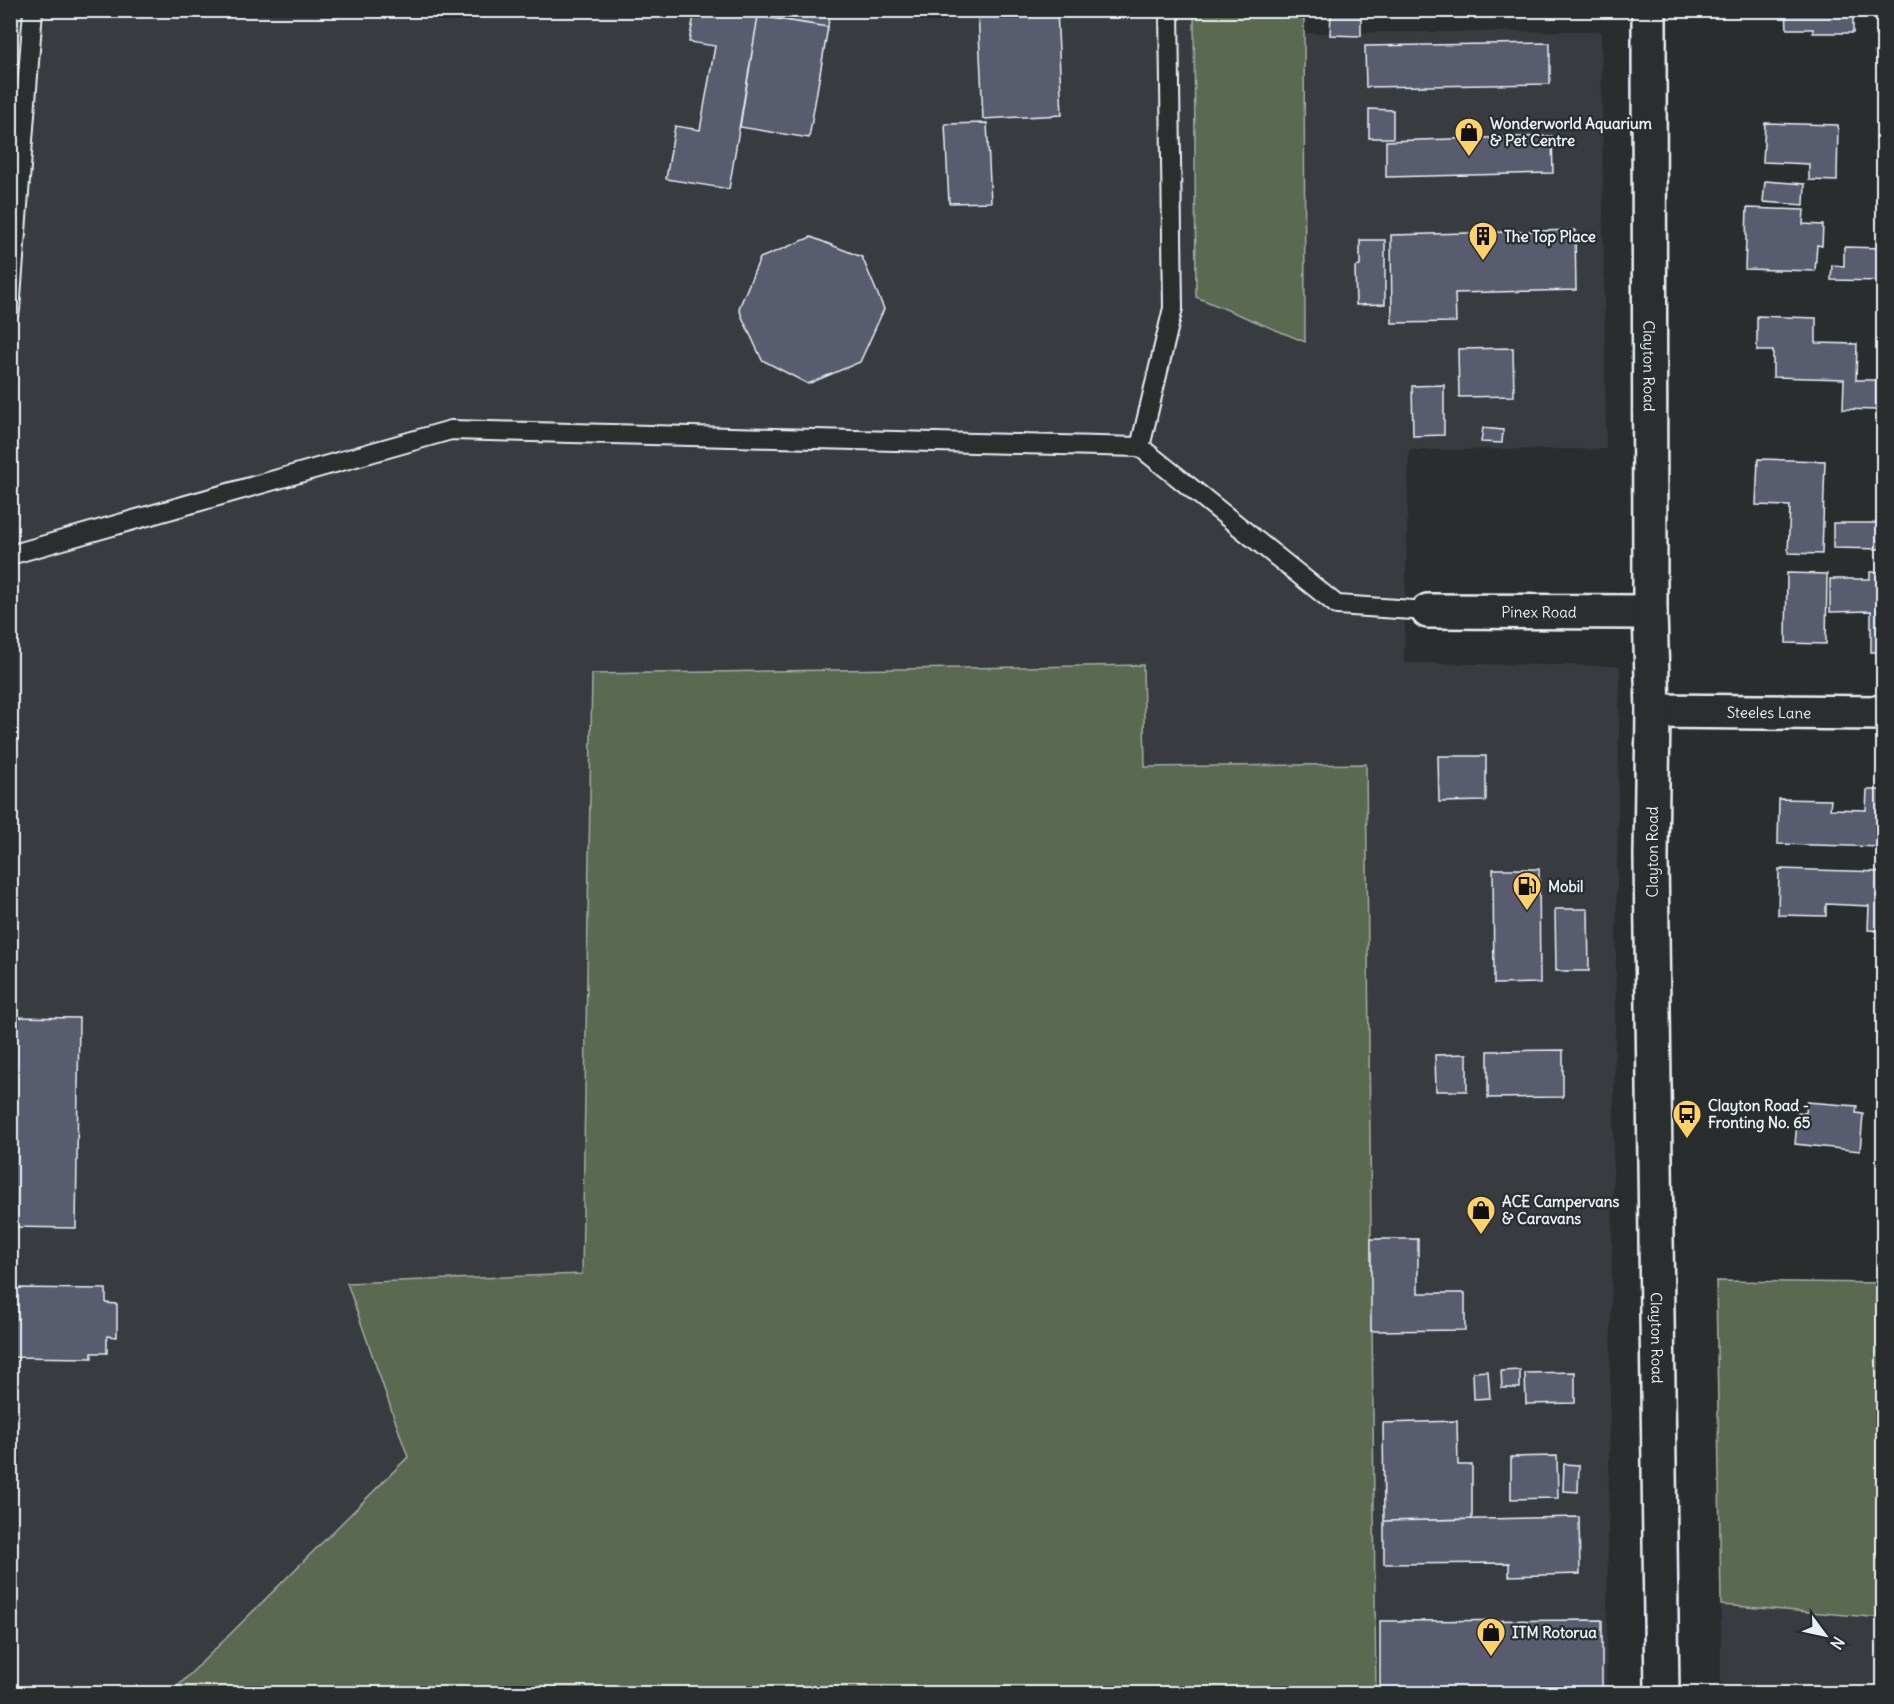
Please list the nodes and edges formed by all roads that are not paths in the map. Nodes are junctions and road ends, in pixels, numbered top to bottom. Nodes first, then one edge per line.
1 (33, 10) edge
2 (1169, 10) edge
3 (1649, 10) edge
4 (10, 310) edge
5 (1140, 447) junction
6 (10, 555) edge
7 (1428, 610) joint
8 (1650, 612) junction
9 (1653, 711) junction
10 (1884, 713) edge
11 (1662, 1694) edge

1 - 4 lane
2 - 5 lane
3 - 8 main road, Clayton Road
5 - 6 lane
5 - 7 lane
7 - 8 main road, Pinex Road
8 - 9 main road, Clayton Road
9 - 10 main road, Steeles Lane
9 - 11 main road, Clayton Road

